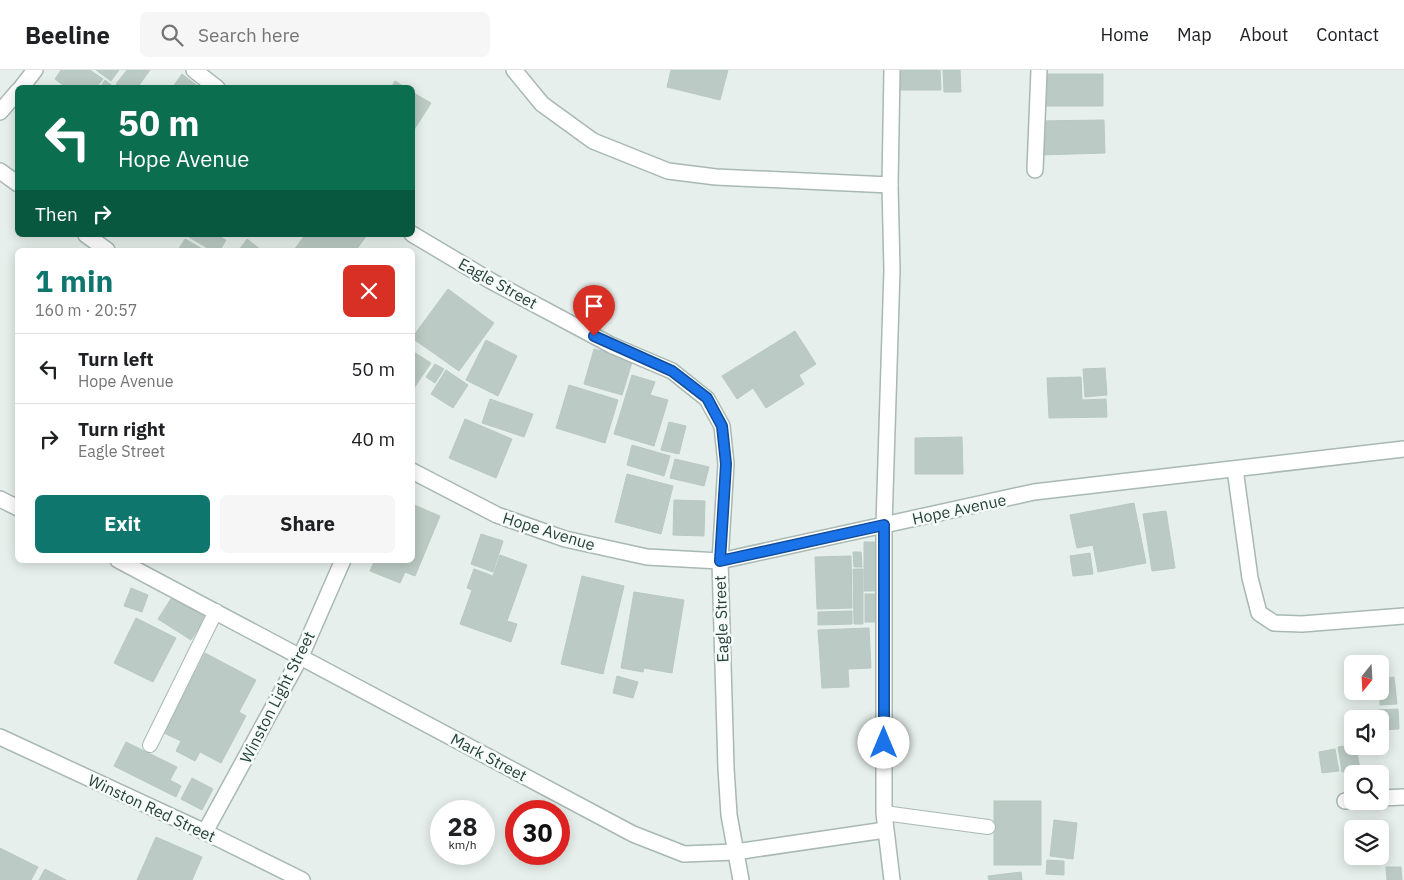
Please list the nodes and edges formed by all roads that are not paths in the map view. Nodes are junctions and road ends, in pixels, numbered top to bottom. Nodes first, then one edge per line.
1 (35, 70) edge
2 (194, 70) edge
3 (514, 70) edge
4 (892, 70) edge
5 (1039, 70) edge
6 (23, 85) edge
7 (213, 85) edge
8 (15, 94) edge
9 (0, 112) edge
10 (1035, 170) dead end
11 (0, 171) edge
12 (15, 182) edge
13 (890, 184) junction
14 (415, 236) edge
15 (89, 237) edge
16 (103, 248) edge
17 (1404, 449) edge
18 (1235, 469) junction
19 (415, 473) edge
20 (0, 498) edge
21 (15, 506) edge
22 (884, 525) junction
23 (720, 561) junction
24 (124, 563) edge
25 (341, 563) edge
26 (216, 611) junction
27 (1404, 616) edge
28 (301, 656) junction
29 (0, 737) edge
30 (150, 745) dead end
31 (1404, 797) edge
32 (1389, 798) edge
33 (884, 813) junction
34 (988, 827) dead end
35 (885, 830) junction
36 (205, 832) junction
37 (735, 852) junction
38 (302, 880) edge
39 (741, 880) edge
40 (892, 880) edge

1 - 6 street
2 - 7 street
3 - 13 street
4 - 13 street
5 - 10 street
8 - 9 street
11 - 12 street
13 - 22 street
14 - 23 street, Eagle Street
15 - 16 street
17 - 18 street, Hope Avenue
18 - 22 street, Hope Avenue
18 - 27 street
19 - 23 street, Hope Avenue
20 - 21 street
22 - 23 street, Hope Avenue
22 - 33 street
23 - 37 street, Eagle Street
24 - 26 street, Mark Street
25 - 28 street, Winston Light Street
26 - 28 street, Mark Street
26 - 30 lane
28 - 36 street, Winston Light Street
28 - 37 street, Mark Street
29 - 36 street, Winston Red Street
31 - 32 street
33 - 34 lane
33 - 35 street
35 - 37 street, Mark Street
35 - 40 street
36 - 38 street, Winston Red Street
37 - 39 street, Eagle Street

